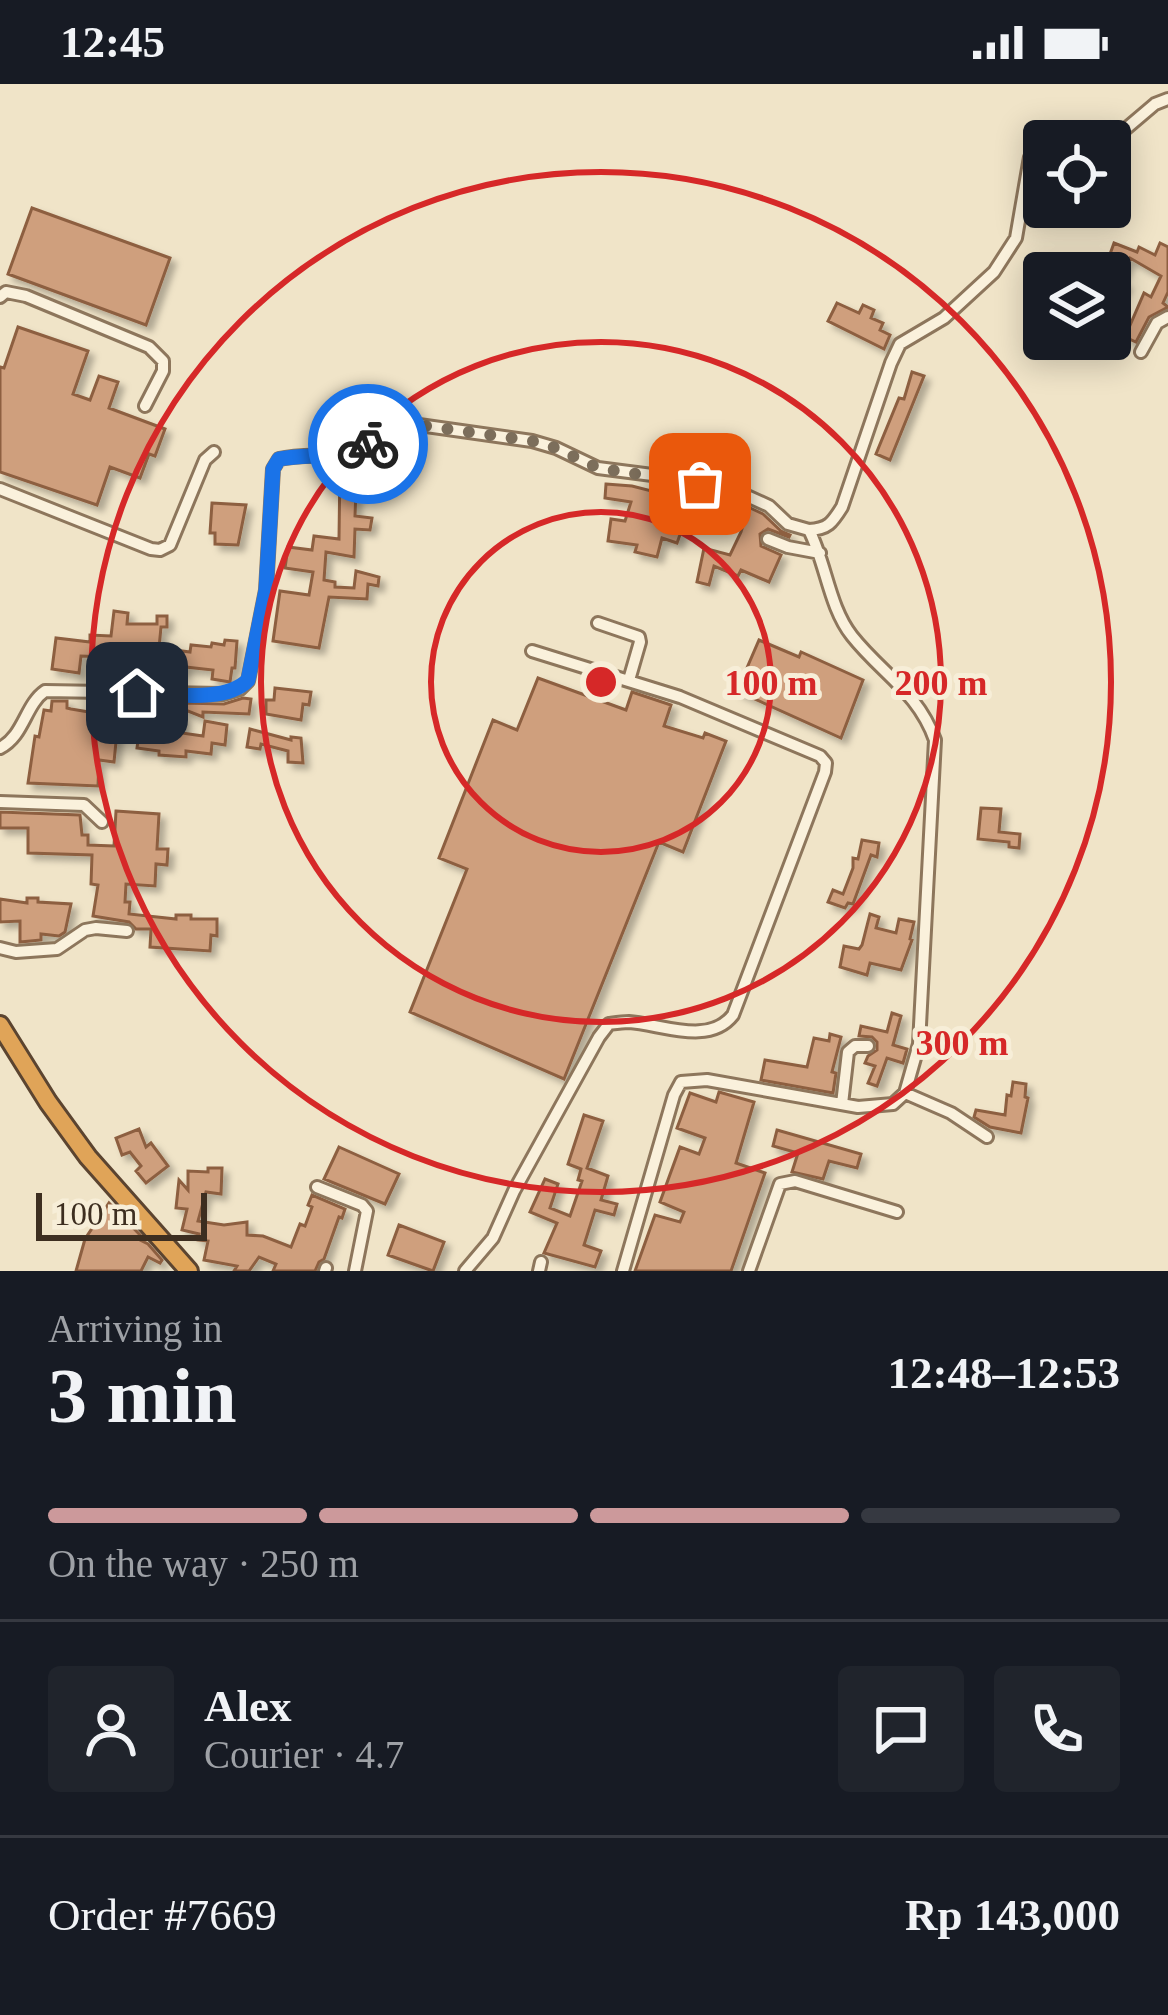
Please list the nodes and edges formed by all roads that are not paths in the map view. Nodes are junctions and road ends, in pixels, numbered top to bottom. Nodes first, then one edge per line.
1 (1168, 99) edge
2 (1131, 124) edge
3 (1023, 198) edge
4 (0, 297) edge
5 (1168, 317) edge
6 (1141, 352) dead end
7 (145, 406) dead end
8 (214, 452) dead end
9 (694, 483) junction
10 (0, 489) edge
11 (687, 521) dead end
12 (809, 530) junction
13 (768, 538) dead end
14 (820, 553) junction
15 (598, 623) dead end
16 (532, 651) dead end
17 (629, 680) junction
18 (0, 748) edge
19 (0, 802) edge
20 (102, 822) dead end
21 (127, 932) dead end
22 (0, 948) edge
23 (0, 1024) edge
24 (868, 1046) dead end
25 (905, 1094) junction
26 (842, 1103) junction
27 (987, 1137) dead end
28 (317, 1187) dead end
29 (897, 1212) dead end
30 (189, 1271) edge
31 (355, 1271) edge
32 (465, 1271) edge
33 (623, 1271) edge
34 (749, 1271) edge

1 - 2 street
3 - 12 street
4 - 7 street
5 - 6 street
8 - 10 street
9 - 11 street
9 - 12 street
9 - 18 street
12 - 14 street
13 - 14 street
14 - 25 street
15 - 17 street
16 - 17 street
17 - 32 street
19 - 20 street
21 - 22 street
23 - 30 highway
24 - 26 street
25 - 26 street
25 - 27 street
26 - 33 street
28 - 31 street
29 - 34 street

